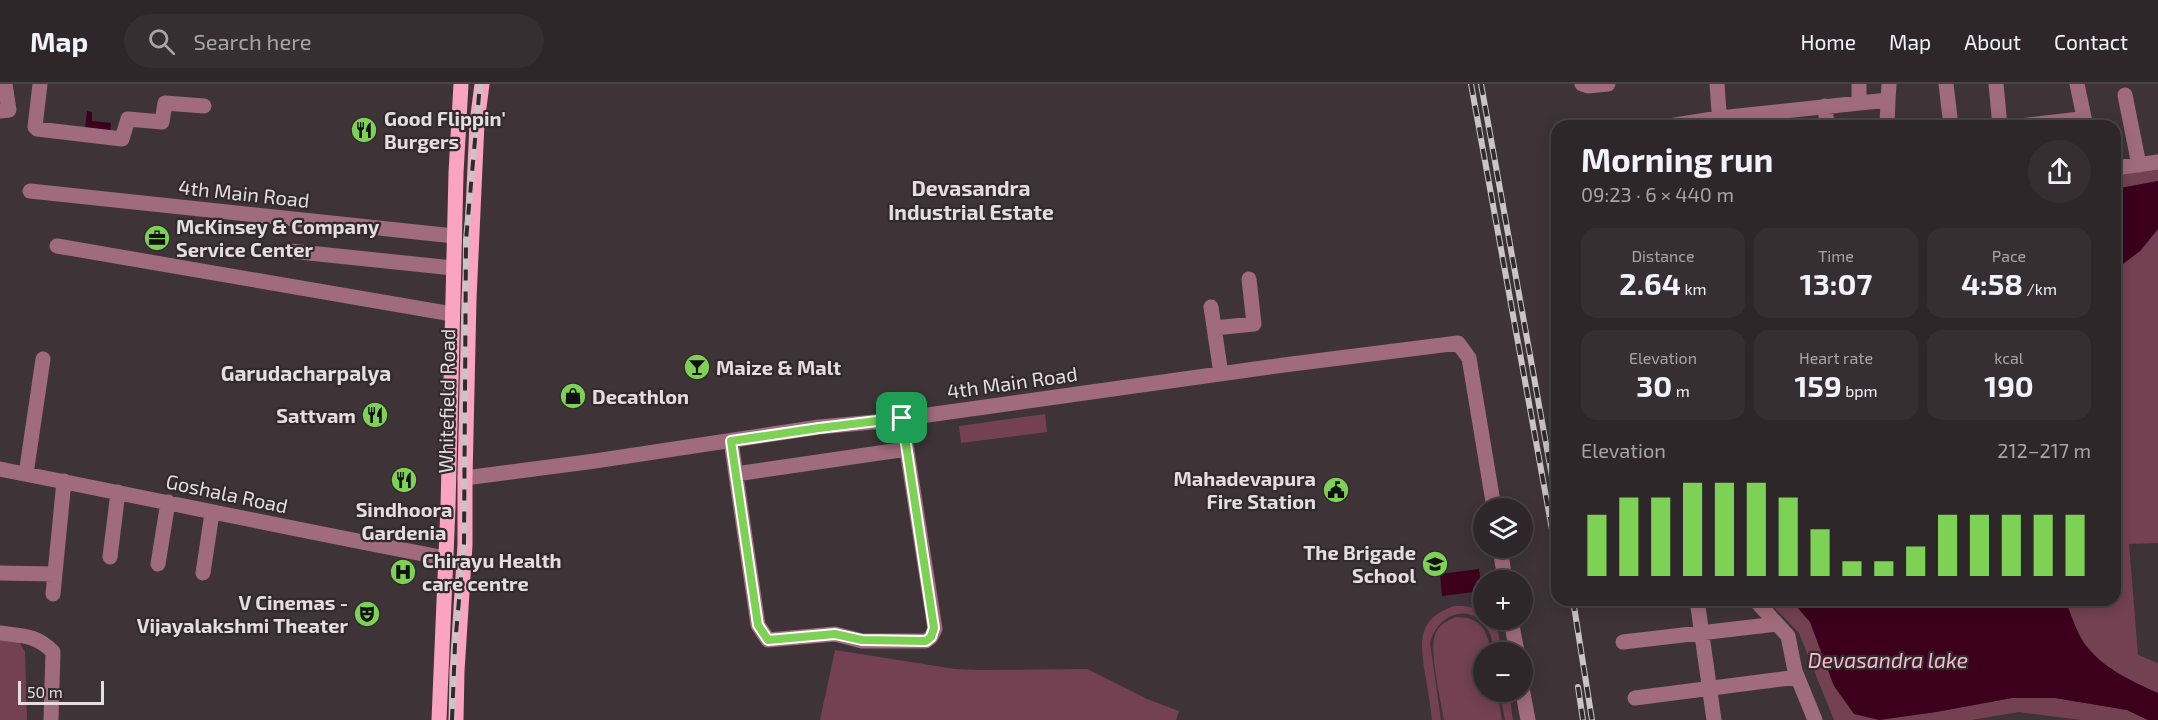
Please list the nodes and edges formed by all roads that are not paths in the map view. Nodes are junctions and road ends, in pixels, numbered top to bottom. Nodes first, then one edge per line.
1 (5, 84) edge
2 (40, 84) edge
3 (461, 84) edge
4 (482, 84) edge
5 (1582, 84) edge
6 (1608, 84) edge
7 (1717, 84) edge
8 (1859, 84) edge
9 (1889, 84) edge
10 (1946, 84) edge
11 (1996, 84) edge
12 (2077, 84) edge
13 (2126, 95) dead end
14 (1888, 100) junction
15 (1859, 102) junction
16 (204, 106) dead end
17 (1825, 106) junction
18 (0, 111) edge
19 (1772, 119) edge
20 (1720, 120) edge
21 (1755, 120) edge
22 (1826, 120) edge
23 (1887, 120) edge
24 (1950, 120) edge
25 (2000, 120) edge
26 (2085, 120) edge
27 (2158, 162) edge
28 (2139, 165) junction
29 (2121, 167) edge
30 (30, 191) dead end
31 (454, 236) junction
32 (57, 246) dead end
33 (290, 251) dead end
34 (453, 268) junction
35 (1249, 279) dead end
36 (1211, 307) dead end
37 (452, 314) junction
38 (1214, 328) junction
39 (43, 359) dead end
40 (1221, 374) junction
41 (902, 418) junction
42 (731, 441) junction
43 (907, 449) junction
44 (0, 469) edge
45 (26, 474) junction
46 (736, 474) junction
47 (465, 478) junction
48 (64, 482) junction
49 (118, 492) junction
50 (1492, 498) edge
51 (168, 502) junction
52 (212, 513) junction
53 (110, 557) dead end
54 (445, 558) junction
55 (158, 564) dead end
56 (0, 573) edge
57 (203, 573) dead end
58 (55, 574) junction
59 (53, 594) dead end
60 (1698, 606) edge
61 (1760, 606) edge
62 (1777, 624) junction
63 (0, 633) edge
64 (1701, 633) junction
65 (1623, 642) dead end
66 (1797, 677) junction
67 (1710, 689) junction
68 (1635, 698) dead end
69 (1525, 702) edge
70 (51, 720) edge
71 (439, 720) edge
72 (456, 720) edge
73 (1528, 720) edge
74 (1714, 720) edge
75 (1815, 720) edge

1 - 18 street
2 - 16 street
3 - 31 main road, Whitefield Road
4 - 47 main road, Whitefield Road
5 - 6 street
7 - 20 street
8 - 15 street
9 - 14 street
10 - 24 street
11 - 25 street
12 - 26 street
13 - 28 street
14 - 15 street
14 - 23 street
15 - 17 street
17 - 19 street
17 - 22 street
19 - 21 street
27 - 28 street
28 - 29 street
30 - 31 street, 4th Main Road
31 - 34 main road, Whitefield Road
32 - 37 street
33 - 34 street
34 - 37 main road, Whitefield Road
35 - 38 street
36 - 38 street
37 - 54 main road, Whitefield Road
38 - 40 street
39 - 45 street
40 - 41 street, 4th Main Road
40 - 50 street, 4th Main Road
41 - 42 street, 4th Main Road
41 - 43 street
42 - 46 street
42 - 47 street, 4th Main Road
43 - 46 street
43 - 46 street
44 - 45 street, Goshala Road
45 - 48 street, Goshala Road
47 - 72 main road, Whitefield Road
48 - 49 street, Goshala Road
48 - 58 street
49 - 51 street, Goshala Road
49 - 53 street
51 - 52 street, Goshala Road
51 - 55 street
52 - 54 street, Goshala Road
52 - 57 street
54 - 71 main road, Whitefield Road
56 - 58 street
58 - 59 street
60 - 64 street
61 - 62 street
62 - 64 street
62 - 66 street
63 - 70 street
64 - 65 street
64 - 67 street
66 - 67 street
66 - 75 street
67 - 68 street
67 - 74 street
69 - 73 street

